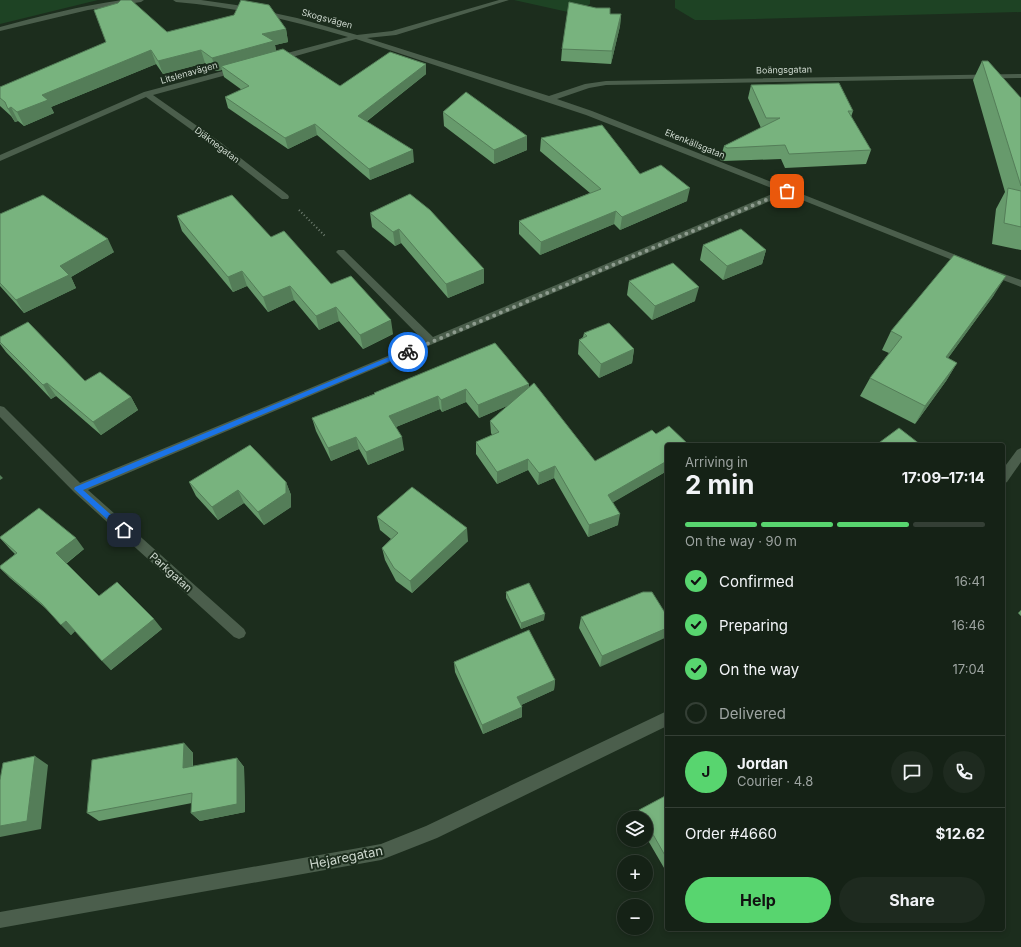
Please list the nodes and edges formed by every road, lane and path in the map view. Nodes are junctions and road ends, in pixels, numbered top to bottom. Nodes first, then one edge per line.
1 (141, 0) edge
2 (176, 0) edge
3 (506, 0) edge
4 (0, 29) edge
5 (356, 37) junction
6 (266, 61) edge
7 (244, 68) edge
8 (1017, 76) edge
9 (1021, 86) edge
10 (147, 94) junction
11 (549, 98) junction
12 (0, 158) edge
13 (787, 191) junction
14 (285, 197) joint
15 (341, 252) joint
16 (1021, 284) edge
17 (431, 342) junction
18 (0, 410) edge
19 (1021, 453) edge
20 (1005, 476) edge
21 (78, 489) junction
22 (239, 634) dead end
23 (665, 719) edge
24 (0, 920) edge

1 - 4 street
2 - 5 street, Skogsvägen
3 - 5 street
5 - 6 street
5 - 11 street, Ekenkällsgatan
7 - 10 street, Litslenavägen
8 - 9 street
8 - 11 street, Boängsgatan
10 - 12 street, Litslenavägen
10 - 14 street, Djäknegatan
11 - 13 street, Ekenkällsgatan
13 - 16 street, Ekenkällsgatan
13 - 17 street
14 - 15 path
15 - 17 street
17 - 21 street
18 - 21 street, Parkgatan
19 - 20 street
21 - 22 street, Parkgatan
23 - 24 street, Hejaregatan

